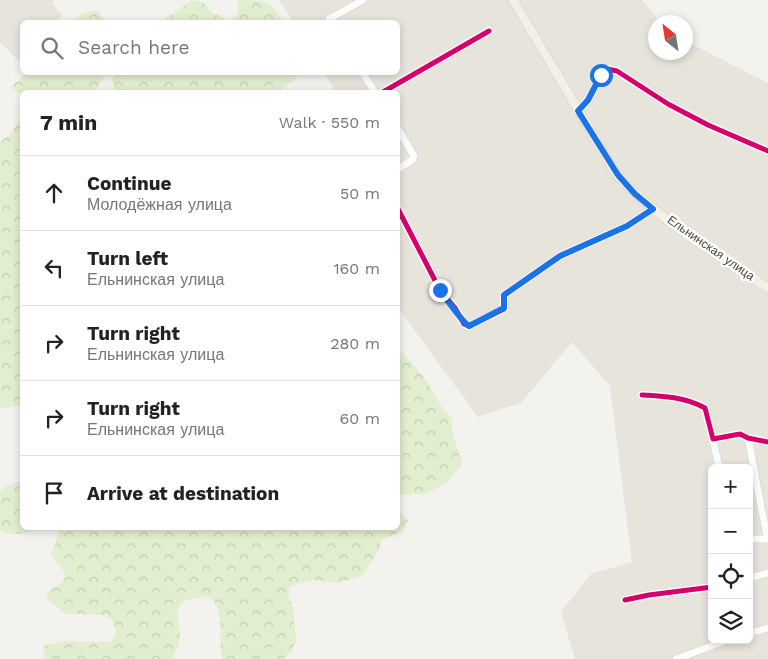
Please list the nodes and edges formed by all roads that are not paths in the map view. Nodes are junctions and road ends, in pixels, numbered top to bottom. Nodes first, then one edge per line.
1 (513, 0) edge
2 (359, 1) edge
3 (329, 20) edge
4 (489, 31) dead end
5 (364, 75) edge
6 (374, 90) edge
7 (386, 90) edge
8 (578, 111) junction
9 (400, 132) edge
10 (768, 151) edge
11 (400, 167) edge
12 (653, 209) junction
13 (400, 213) edge
14 (768, 288) edge
15 (642, 395) dead end
16 (713, 436) junction
17 (751, 439) junction
18 (768, 442) edge
19 (718, 464) edge
20 (753, 539) edge
21 (768, 539) edge
22 (768, 573) edge
23 (753, 577) edge
24 (708, 588) edge
25 (625, 600) dead end
26 (768, 628) edge
27 (753, 632) edge
28 (717, 644) edge
29 (676, 659) edge

1 - 8 main road, Ельнинская улица
2 - 3 street
4 - 7 street
5 - 6 street
8 - 10 street
8 - 12 main road, Ельнинская улица
9 - 11 street
12 - 13 street, Ельнинская улица
12 - 14 main road, Ельнинская улица
15 - 16 street
16 - 17 street
16 - 19 street
17 - 18 street
17 - 21 street
20 - 21 street
22 - 23 street
24 - 25 street
26 - 27 street
28 - 29 street

